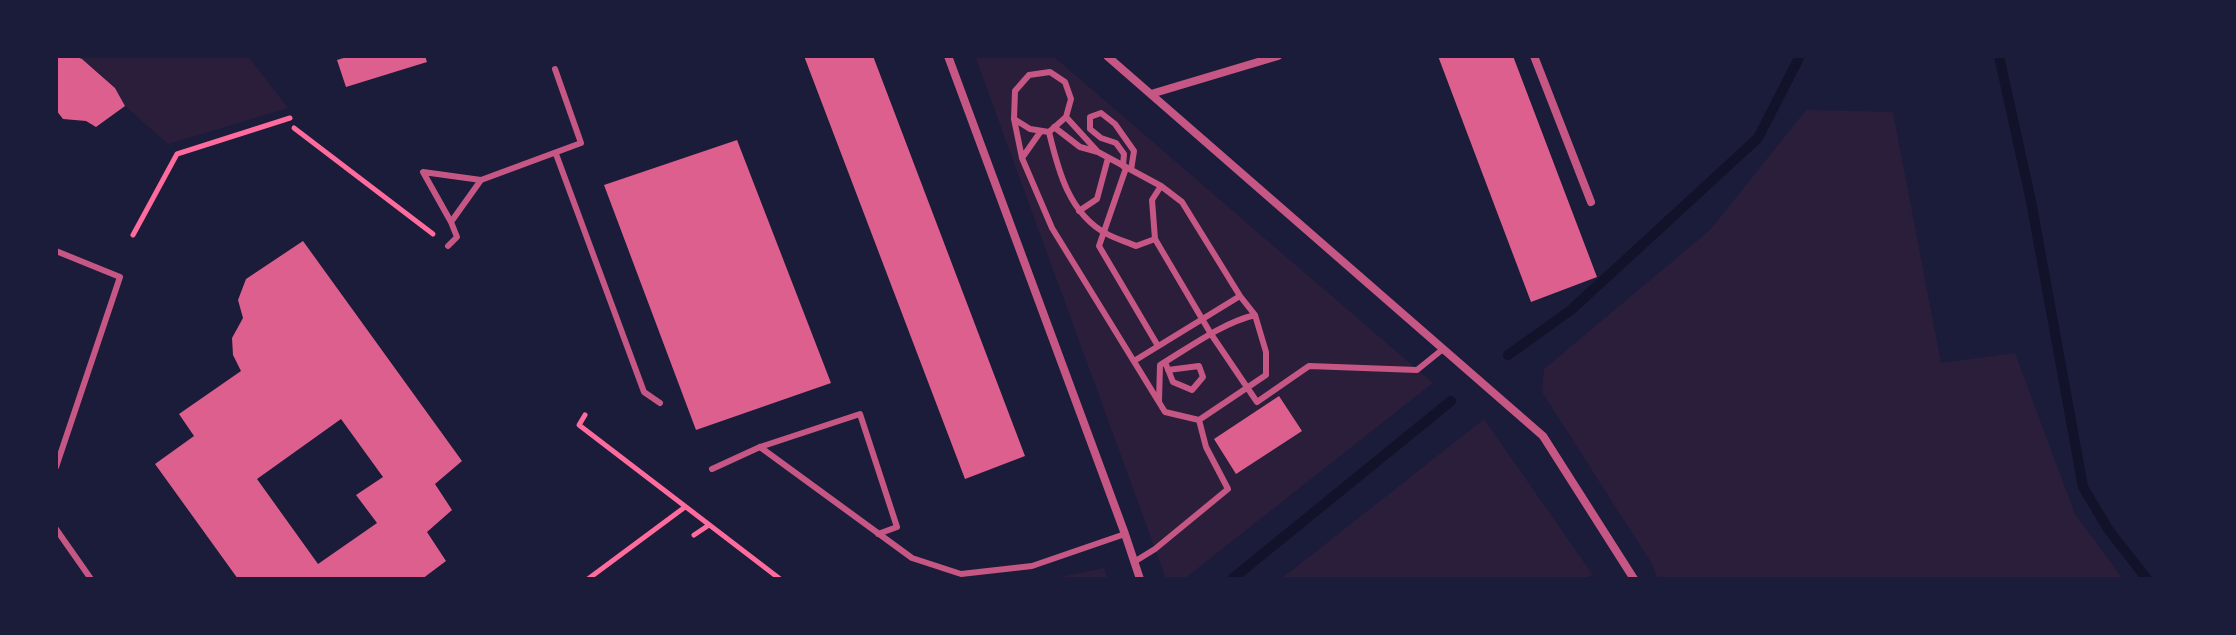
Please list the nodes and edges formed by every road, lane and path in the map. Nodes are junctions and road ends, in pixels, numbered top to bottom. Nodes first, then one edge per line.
1 (948, 56) edge
2 (1107, 56) edge
3 (1278, 56) edge
4 (1534, 56) edge
5 (555, 69) dead end
6 (1151, 94) junction
7 (1066, 117) junction
8 (290, 118) dead end
9 (1014, 119) junction
10 (294, 128) dead end
11 (1048, 130) junction
12 (1098, 152) junction
13 (556, 154) junction
14 (1022, 158) junction
15 (1108, 158) junction
16 (1127, 168) junction
17 (481, 180) junction
18 (1161, 186) junction
19 (1591, 202) dead end
20 (1079, 211) junction
21 (451, 222) junction
22 (1104, 233) junction
23 (133, 235) dead end
24 (1155, 239) junction
25 (448, 246) joint
26 (56, 251) edge
27 (1240, 296) junction
28 (1255, 315) junction
29 (1201, 318) junction
30 (1211, 334) junction
31 (1158, 346) junction
32 (1443, 349) junction
33 (1134, 361) junction
34 (1165, 362) junction
35 (1168, 370) junction
36 (1248, 387) junction
37 (1159, 401) junction
38 (660, 403) dead end
39 (585, 415) dead end
40 (1199, 420) junction
41 (760, 447) junction
42 (56, 467) edge
43 (712, 469) dead end
44 (685, 507) junction
45 (709, 525) junction
46 (56, 529) edge
47 (878, 534) junction
48 (1125, 534) junction
49 (694, 535) dead end
50 (1134, 562) junction
51 (91, 579) edge
52 (588, 579) edge
53 (780, 579) edge
54 (1140, 579) edge
55 (1634, 579) edge

1 - 48 street
2 - 6 street
3 - 6 street
4 - 19 street
5 - 13 lane
6 - 32 street
7 - 9 lane
7 - 11 lane
7 - 12 lane
8 - 23 path
9 - 11 lane
9 - 14 lane
10 - 25 path
11 - 12 lane
11 - 14 lane
11 - 20 lane
12 - 15 lane
13 - 17 lane
13 - 38 lane
14 - 33 lane
15 - 16 lane
15 - 20 lane
16 - 16 lane
16 - 18 lane
16 - 22 lane
17 - 21 lane
17 - 21 lane
18 - 24 lane
18 - 27 lane
20 - 22 lane
21 - 25 lane
22 - 24 lane
22 - 31 lane
24 - 29 lane
26 - 42 lane
27 - 28 lane
27 - 29 lane
28 - 30 lane
28 - 36 lane
29 - 30 lane
29 - 31 lane
30 - 34 lane
30 - 36 lane
31 - 33 lane
32 - 36 lane
32 - 55 street
33 - 37 lane
34 - 35 lane
34 - 37 lane
35 - 35 lane
36 - 40 lane
37 - 40 lane
39 - 44 path
40 - 50 lane
41 - 43 lane
41 - 47 lane
41 - 47 lane
44 - 45 path
44 - 52 path
45 - 49 path
45 - 53 path
46 - 51 lane
47 - 48 lane
48 - 50 street
50 - 54 street

